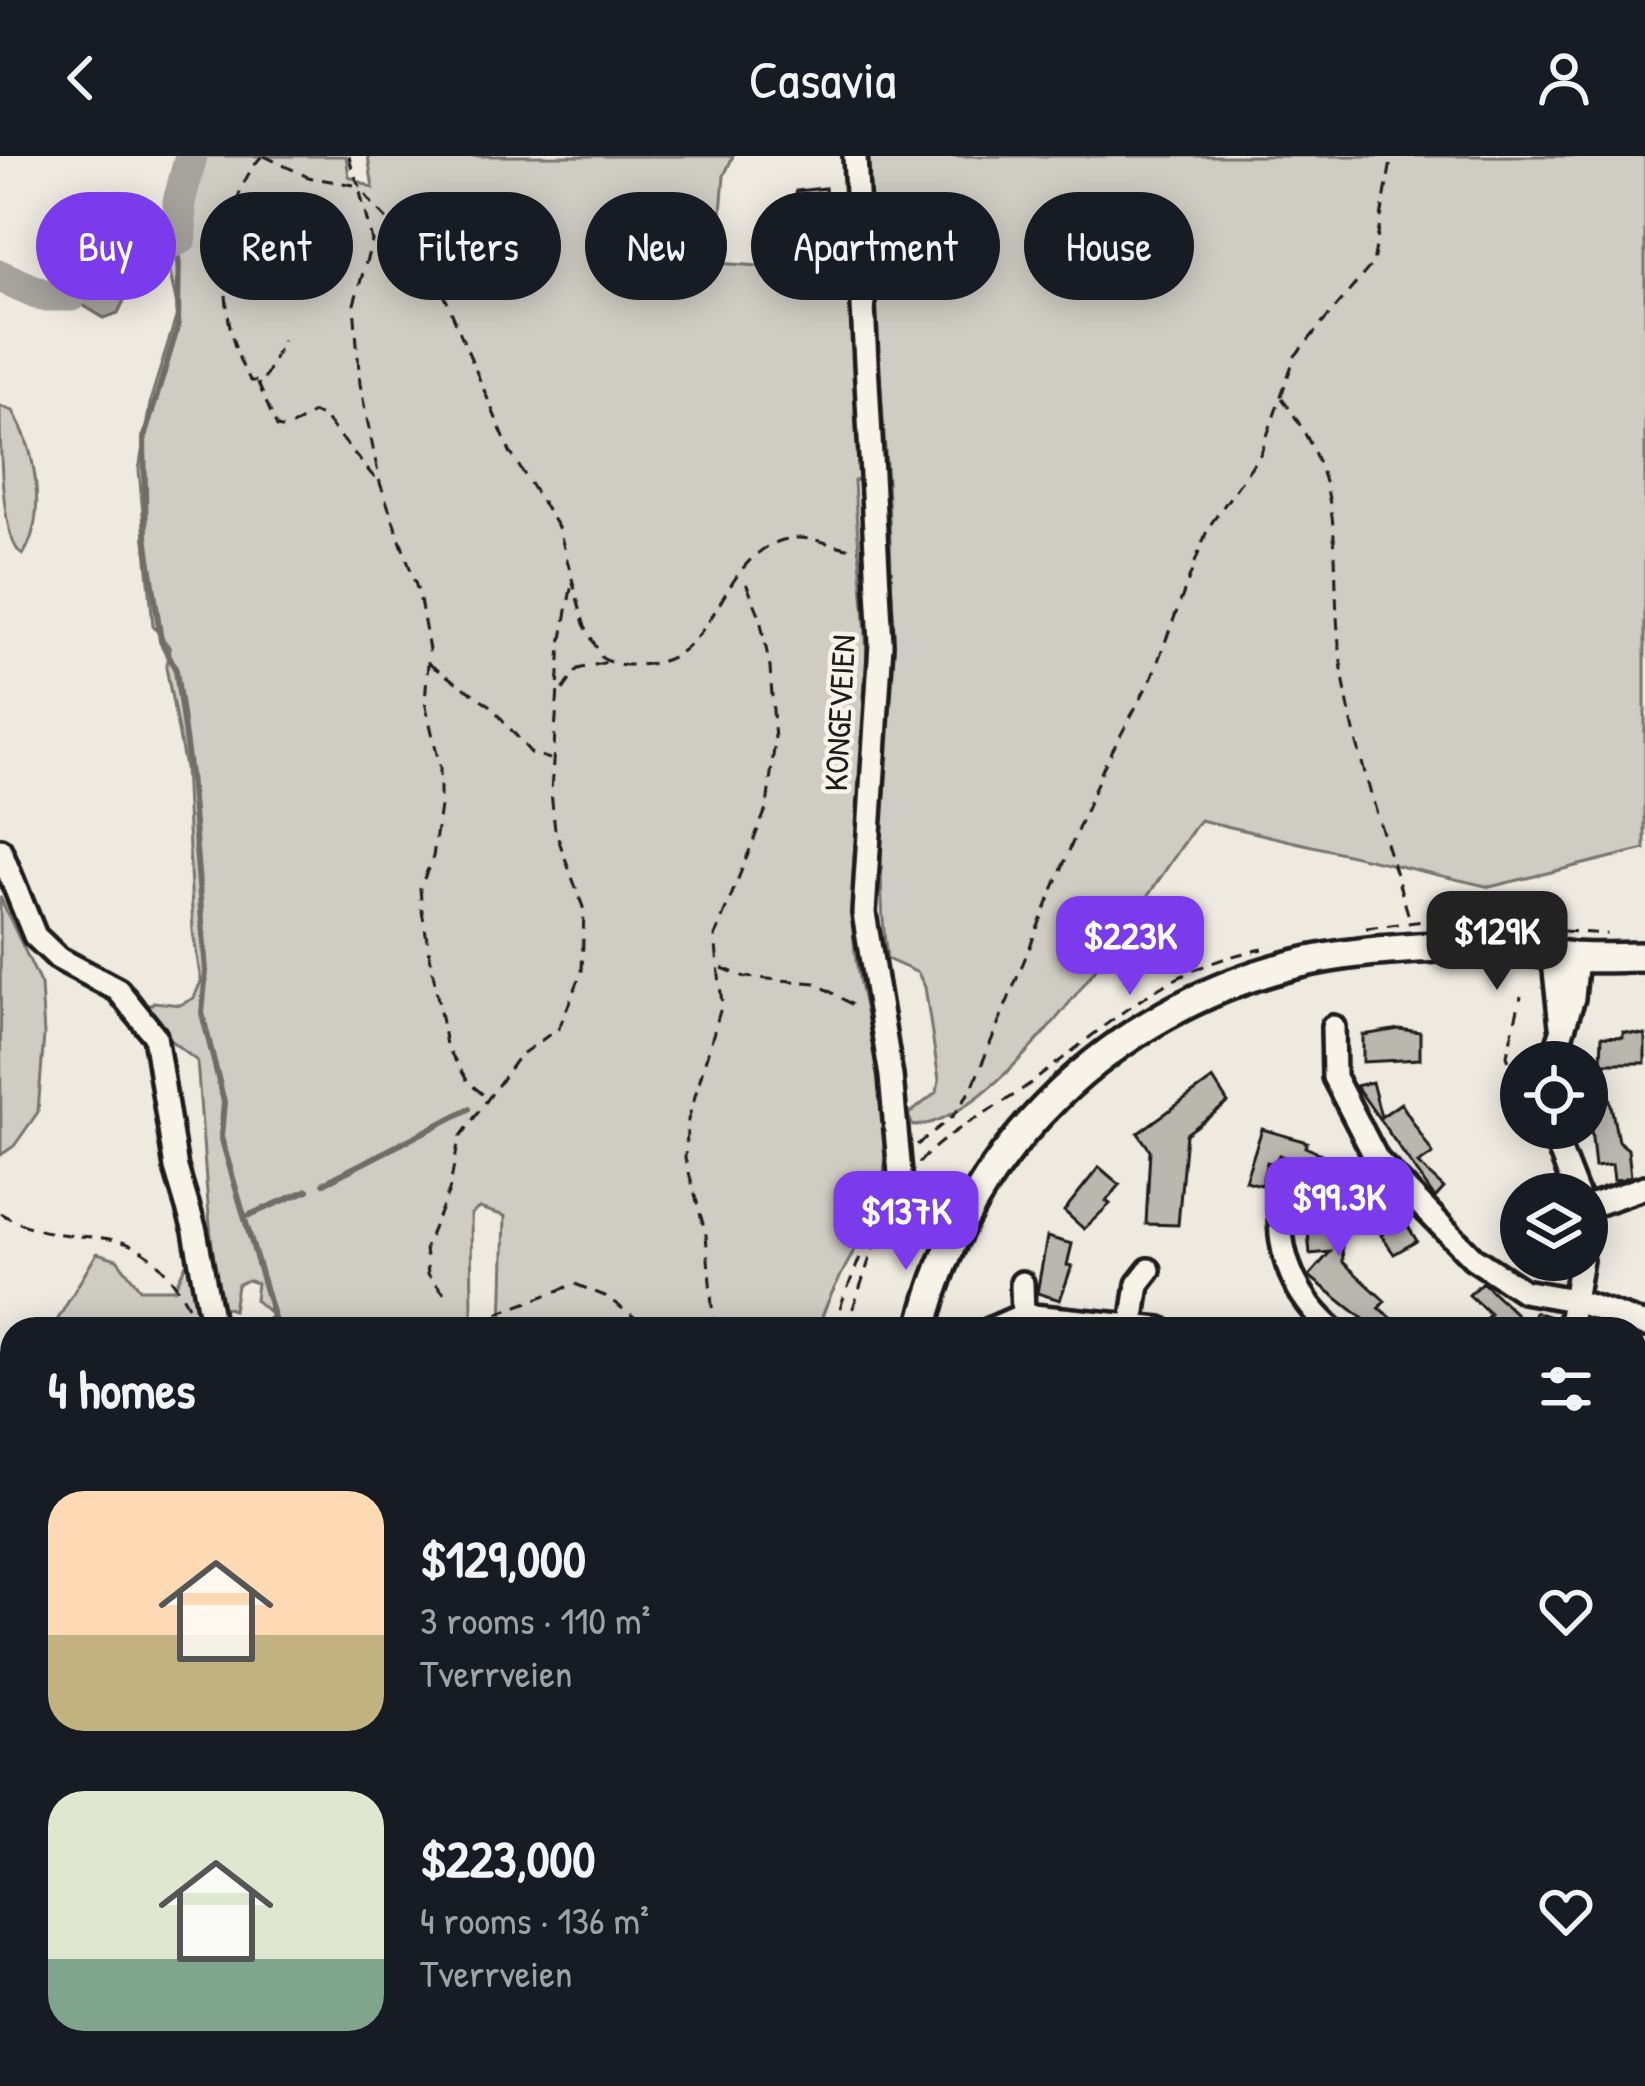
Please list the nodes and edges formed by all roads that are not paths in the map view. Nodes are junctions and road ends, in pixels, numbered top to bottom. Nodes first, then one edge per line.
1 (855, 156) edge
2 (0, 850) edge
3 (1563, 957) junction
4 (1645, 957) edge
5 (1333, 1028) dead end
6 (1557, 1041) edge
7 (1286, 1172) dead end
8 (1645, 1186) edge
9 (1608, 1199) edge
10 (955, 1238) junction
11 (1149, 1270) dead end
12 (1577, 1281) edge
13 (1022, 1283) dead end
14 (1573, 1300) junction
15 (1023, 1315) junction
16 (211, 1317) edge
17 (926, 1317) edge
18 (1019, 1317) edge
19 (1045, 1317) edge
20 (1133, 1317) edge
21 (1320, 1317) edge
22 (1571, 1317) edge
23 (1622, 1317) edge

1 - 10 street, KONGEVEIEN
2 - 16 street
3 - 4 main road
3 - 6 street
3 - 10 main road
5 - 14 street
7 - 21 street
8 - 9 street
10 - 17 main road
11 - 20 street
12 - 14 street
13 - 15 street
14 - 22 street
14 - 23 street
15 - 18 street
15 - 19 street

